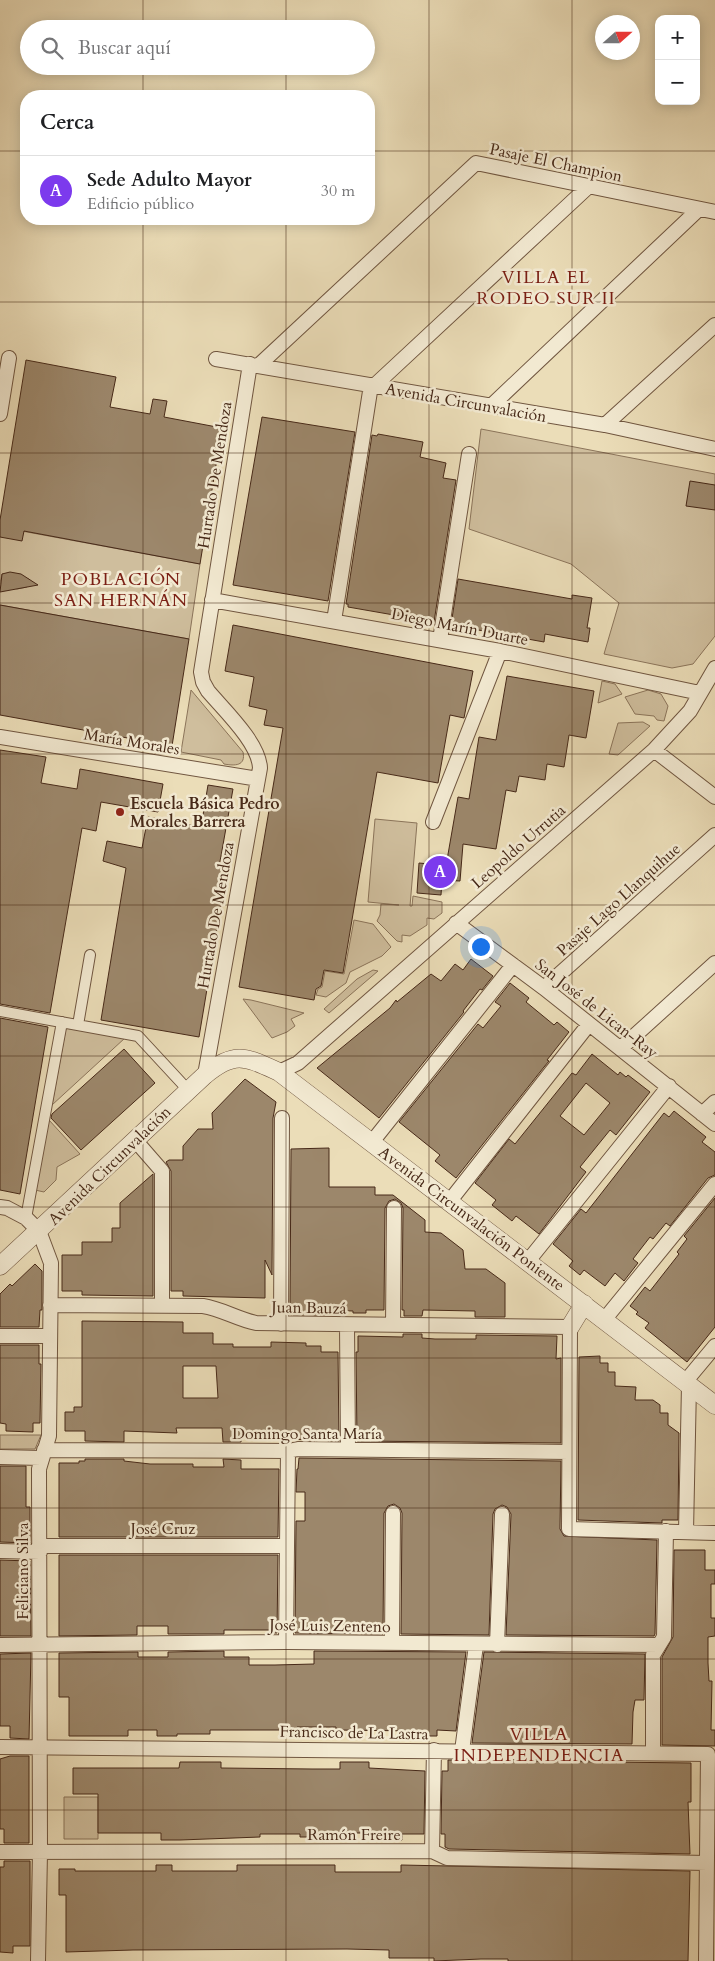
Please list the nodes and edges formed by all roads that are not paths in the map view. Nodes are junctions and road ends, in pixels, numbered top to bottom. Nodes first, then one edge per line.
1 (589, 186) junction
2 (699, 209) junction
3 (715, 212) edge
4 (715, 325) edge
5 (9, 358) dead end
6 (216, 359) dead end
7 (254, 365) junction
8 (373, 386) junction
9 (491, 406) junction
10 (0, 414) edge
11 (605, 425) junction
12 (715, 449) edge
13 (469, 454) dead end
14 (212, 600) junction
15 (334, 621) junction
16 (440, 640) junction
17 (500, 651) junction
18 (714, 671) edge
19 (700, 693) junction
20 (0, 737) edge
21 (654, 750) junction
22 (258, 779) junction
23 (715, 797) edge
24 (433, 822) dead end
25 (715, 835) edge
26 (456, 923) junction
27 (90, 955) dead end
28 (715, 963) edge
29 (513, 965) junction
30 (544, 988) junction
31 (0, 1011) edge
32 (62, 1022) junction
33 (589, 1024) junction
34 (78, 1025) junction
35 (620, 1048) junction
36 (218, 1064) joint
37 (280, 1072) junction
38 (205, 1075) junction
39 (669, 1086) junction
40 (188, 1090) junction
41 (715, 1102) edge
42 (702, 1114) junction
43 (282, 1118) dead end
44 (715, 1124) edge
45 (135, 1140) junction
46 (372, 1142) junction
47 (715, 1184) edge
48 (449, 1202) junction
49 (0, 1207) edge
50 (394, 1208) dead end
51 (26, 1218) junction
52 (40, 1231) junction
53 (528, 1261) junction
54 (0, 1266) edge
55 (584, 1304) junction
56 (50, 1306) junction
57 (162, 1306) junction
58 (604, 1320) junction
59 (281, 1324) junction
60 (347, 1324) junction
61 (393, 1325) junction
62 (570, 1327) junction
63 (0, 1336) edge
64 (50, 1336) junction
65 (715, 1346) edge
66 (687, 1383) junction
67 (715, 1405) edge
68 (348, 1449) junction
69 (288, 1451) junction
70 (569, 1452) junction
71 (42, 1454) junction
72 (0, 1457) edge
73 (393, 1513) dead end
74 (502, 1514) dead end
75 (666, 1531) junction
76 (686, 1532) junction
77 (715, 1532) edge
78 (287, 1546) junction
79 (40, 1549) junction
80 (0, 1552) edge
81 (286, 1642) junction
82 (392, 1643) junction
83 (0, 1645) edge
84 (40, 1645) junction
85 (476, 1645) junction
86 (497, 1645) junction
87 (659, 1645) junction
88 (0, 1747) edge
89 (40, 1747) junction
90 (434, 1750) junction
91 (462, 1751) junction
92 (653, 1753) junction
93 (432, 1851) junction
94 (0, 1852) edge
95 (40, 1852) junction
96 (709, 1866) edge
97 (38, 1961) edge
98 (706, 1961) edge

1 - 2 street, Pasaje El Champion
1 - 7 street, Pasaje El Champion
1 - 8 street
2 - 3 street, Pasaje El Champion
2 - 9 street
4 - 11 street
5 - 10 street
6 - 7 street, Avenida Circunvalación
7 - 8 street, Avenida Circunvalación
7 - 14 street, Hurtado De Mendoza
8 - 9 street, Avenida Circunvalación
8 - 15 street
9 - 11 street, Avenida Circunvalación
11 - 12 street, Avenida Circunvalación
13 - 16 street
14 - 15 street, Diego Marín Duarte
14 - 22 street, Hurtado De Mendoza
15 - 16 street, Diego Marín Duarte
16 - 17 street, Diego Marín Duarte
17 - 19 street, Diego Marín Duarte
17 - 24 street
18 - 19 street, Leopoldo Urrutia
19 - 21 street, Leopoldo Urrutia
20 - 22 street, María Morales
21 - 23 street
21 - 26 street, Leopoldo Urrutia
22 - 38 street, Hurtado De Mendoza
25 - 30 street, Pasaje Lago Llanquihue
26 - 29 street, San José de Lican-Ray
26 - 37 street, Leopoldo Urrutia
27 - 34 street
28 - 35 street
29 - 30 street, San José de Lican-Ray
29 - 46 street
30 - 33 street, San José de Lican-Ray
31 - 32 street
32 - 34 street
32 - 51 street
33 - 35 street, San José de Lican-Ray
33 - 48 street
34 - 40 street
35 - 39 street, San José de Lican-Ray
36 - 37 street, Avenida Circunvalación Poniente
36 - 38 street, Avenida Circunvalación
37 - 46 street, Avenida Circunvalación Poniente
38 - 40 street, Avenida Circunvalación
39 - 42 street, San José de Lican-Ray
39 - 53 street
40 - 45 street, Avenida Circunvalación
41 - 42 street
42 - 44 street, San José de Lican-Ray
43 - 59 street
45 - 52 street, Avenida Circunvalación
45 - 57 street
46 - 48 street, Avenida Circunvalación Poniente
47 - 58 street
48 - 53 street, Avenida Circunvalación Poniente
49 - 51 street, Feliciano Silva
50 - 61 street
51 - 52 street, Feliciano Silva
52 - 54 street, Avenida Circunvalación
52 - 56 street, Feliciano Silva
53 - 55 street, Avenida Circunvalación Poniente
55 - 58 street, Avenida Circunvalación Poniente
55 - 62 street
56 - 57 street, Juan Bauzá
56 - 64 street, Feliciano Silva
57 - 59 street, Juan Bauzá
58 - 66 street, Avenida Circunvalación Poniente
59 - 60 street, Juan Bauzá
60 - 61 street, Juan Bauzá
60 - 68 street
61 - 62 street, Juan Bauzá
62 - 70 street
63 - 64 street
64 - 71 street, Feliciano Silva
65 - 66 street
66 - 67 street, Avenida Circunvalación Poniente
66 - 76 street
68 - 69 street, Domingo Santa María
68 - 70 street, Domingo Santa María
69 - 71 street, Domingo Santa María
69 - 78 street
70 - 75 street
71 - 72 street, Domingo Santa María
71 - 79 street, Feliciano Silva
73 - 82 street
74 - 86 street
75 - 76 street
75 - 87 street
76 - 77 street
78 - 79 street, José Cruz
78 - 81 street
79 - 80 street, José Cruz
79 - 84 street, Feliciano Silva
81 - 82 street, José Luis Zenteno
81 - 84 street, José Luis Zenteno
82 - 85 street, José Luis Zenteno
83 - 84 street, José Luis Zenteno
84 - 89 street, Feliciano Silva
85 - 86 street, José Luis Zenteno
85 - 91 street
86 - 87 street, José Luis Zenteno
87 - 92 street
88 - 89 street, Francisco de La Lastra
89 - 90 street, Francisco de La Lastra
89 - 95 street, Feliciano Silva
90 - 91 street, Francisco de La Lastra
90 - 93 street
91 - 92 street, Francisco de La Lastra
92 - 96 street, Francisco de La Lastra
93 - 95 street, Ramón Freire
93 - 96 street, Ramón Freire
94 - 95 street, Ramón Freire
95 - 97 street, Feliciano Silva
96 - 98 street

